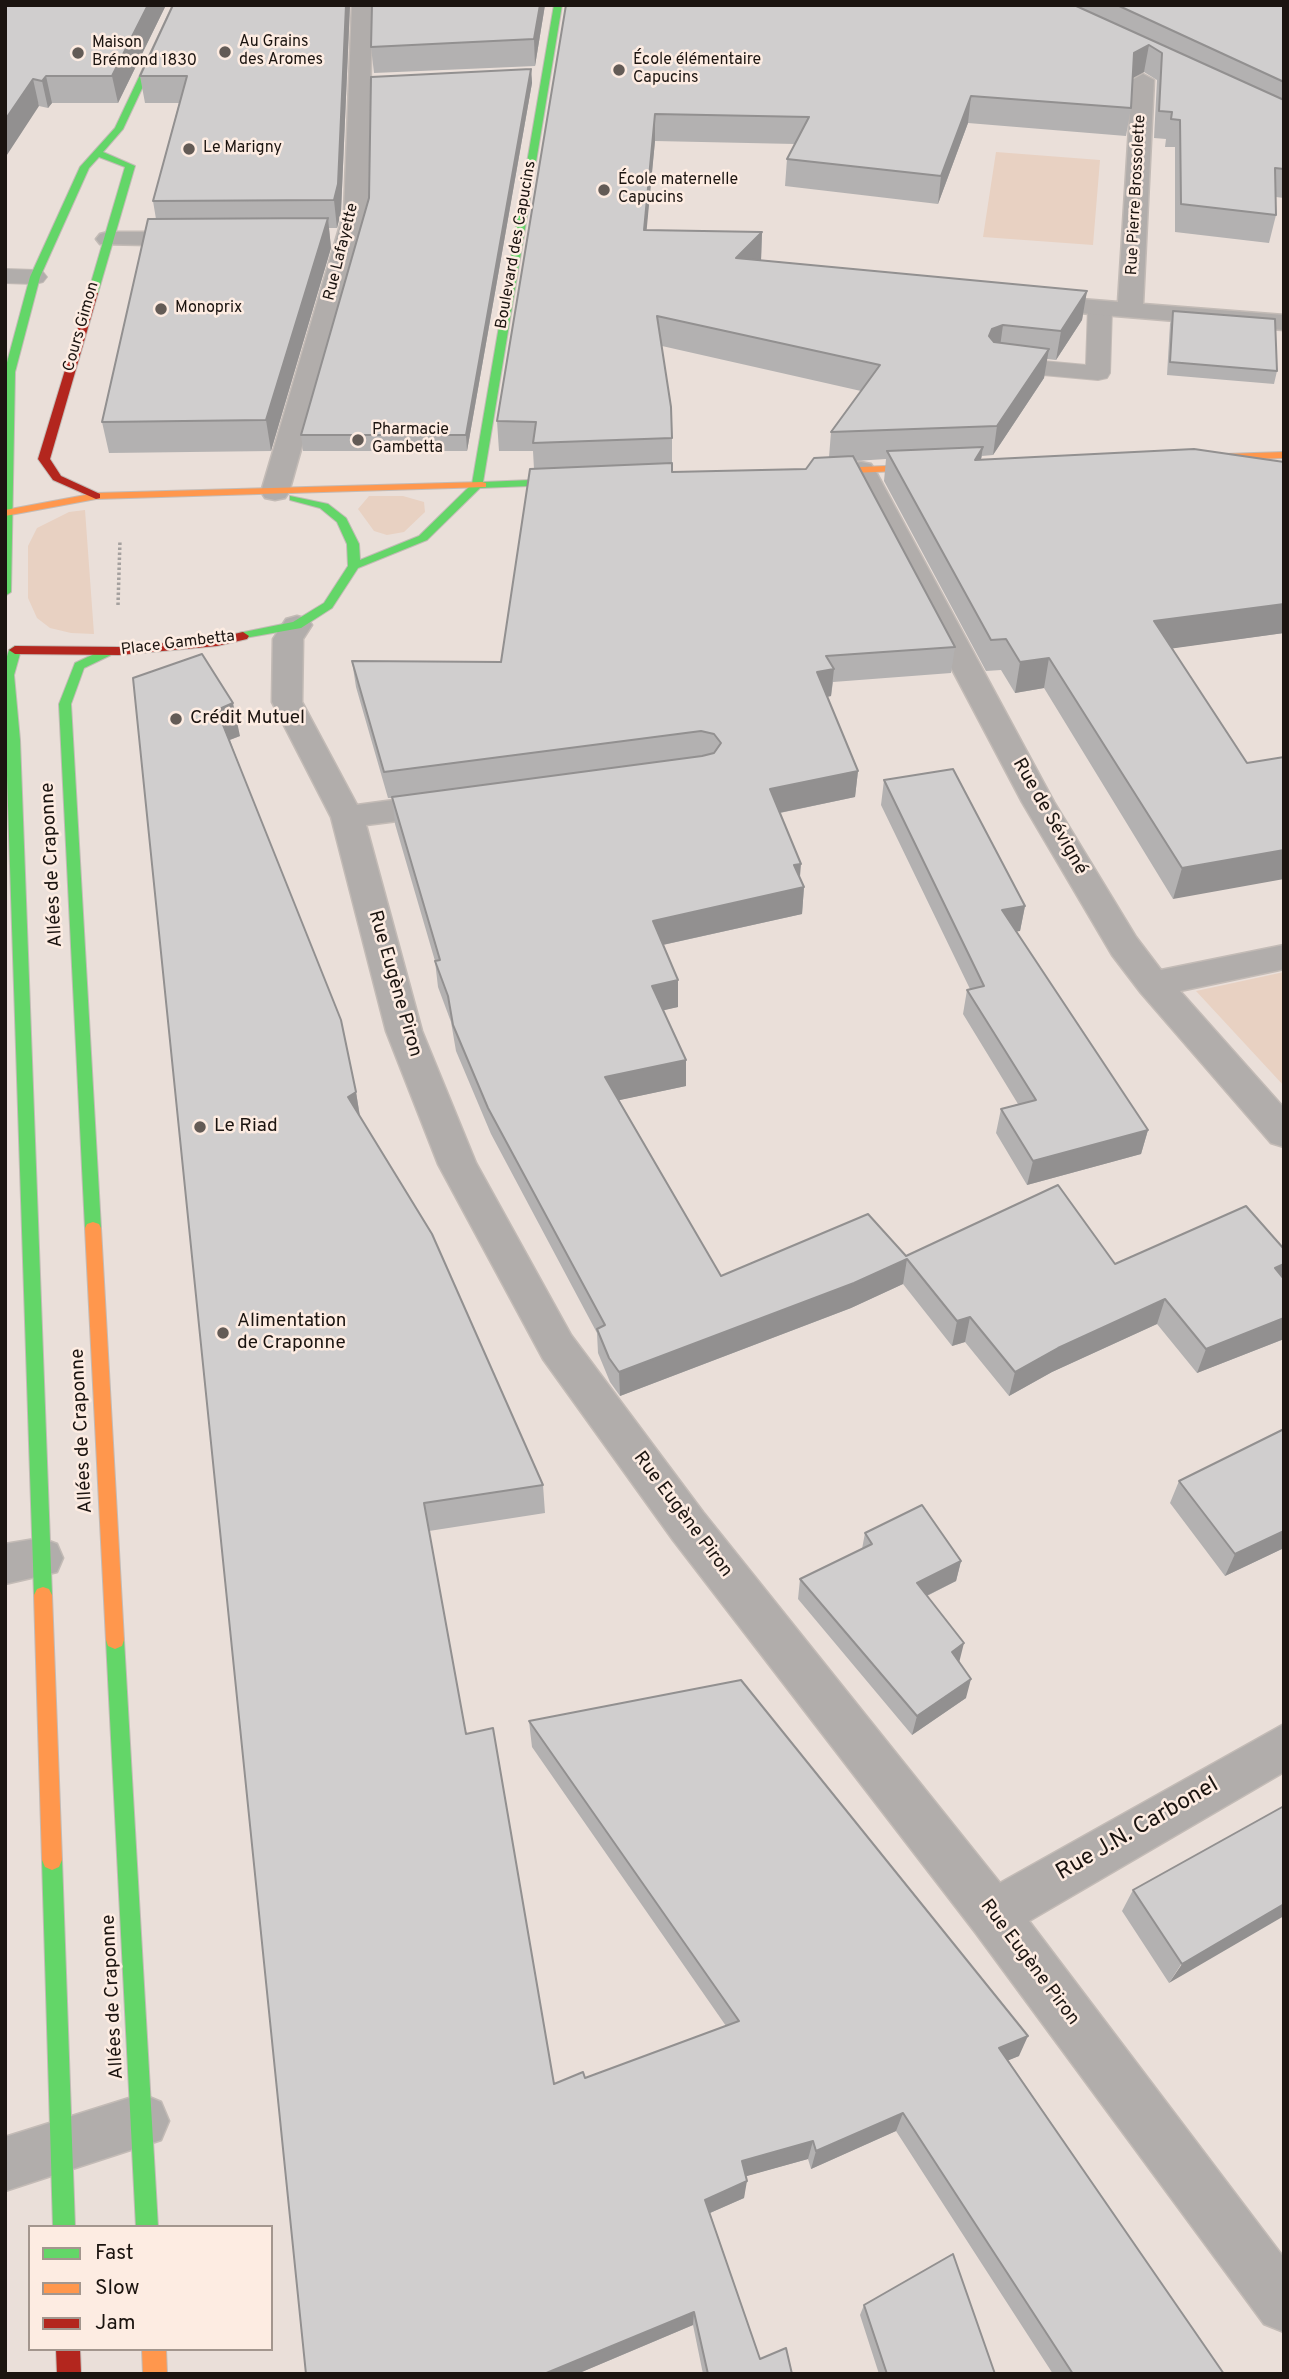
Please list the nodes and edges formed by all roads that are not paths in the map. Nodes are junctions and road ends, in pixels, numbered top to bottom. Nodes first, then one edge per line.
1 (177, 5) edge
2 (362, 5) edge
3 (558, 5) edge
4 (546, 74) junction
5 (524, 75) edge
6 (1143, 80) edge
7 (387, 82) edge
8 (360, 83) junction
9 (98, 153) junction
10 (321, 238) edge
11 (347, 238) junction
12 (108, 239) junction
13 (214, 239) edge
14 (5, 276) edge
15 (35, 277) junction
16 (1004, 300) edge
17 (1099, 301) junction
18 (1130, 311) junction
19 (1284, 323) edge
20 (999, 364) edge
21 (8, 372) edge
22 (1284, 455) edge
23 (1175, 459) edge
24 (956, 466) edge
25 (861, 470) junction
26 (792, 472) edge
27 (600, 480) edge
28 (477, 485) junction
29 (275, 492) junction
30 (96, 496) junction
31 (7, 513) edge
32 (354, 566) junction
33 (5, 592) edge
34 (297, 625) junction
35 (10, 645) edge
36 (107, 652) junction
37 (469, 801) edge
38 (347, 817) junction
39 (1284, 957) edge
40 (1153, 984) junction
41 (1284, 1133) edge
42 (23, 1561) edge
43 (1284, 1746) edge
44 (993, 1914) junction
45 (142, 2121) junction
46 (61, 2148) junction
47 (5, 2164) edge
48 (64, 2225) edge
49 (147, 2225) edge
50 (1284, 2304) edge
51 (68, 2351) edge
52 (154, 2351) edge
53 (69, 2374) edge
54 (155, 2374) edge

1 - 9 main road
2 - 8 street, Rue Lafayette
3 - 4 main road, Boulevard des Capucins
4 - 5 street
4 - 28 main road, Boulevard des Capucins
6 - 18 street, Rue Pierre Brossolette
7 - 8 street
8 - 11 street, Rue Lafayette
9 - 12 main road, Cours Gimon
9 - 15 main road
10 - 11 street
11 - 29 street, Rue Lafayette
12 - 13 street
12 - 30 main road, Cours Gimon
14 - 15 lane
15 - 21 main road
16 - 17 street
17 - 18 street
17 - 20 lane
18 - 19 street
21 - 31 main road
22 - 23 main road
24 - 25 main road
25 - 26 main road
25 - 40 street, Rue de Sévigné
27 - 28 main road
28 - 29 main road
28 - 32 main road
29 - 30 main road
29 - 32 main road
30 - 31 main road
31 - 33 main road
32 - 34 main road, Place Gambetta
34 - 36 main road, Place Gambetta
34 - 38 street, Rue Eugène Piron
35 - 36 main road, Place Gambetta
35 - 42 main road, Allées de Craponne
36 - 45 main road, Allées de Craponne
37 - 38 street
38 - 44 street, Rue Eugène Piron
39 - 40 street
40 - 41 street, Rue de Sévigné
42 - 46 main road, Allées de Craponne
43 - 44 street, Rue J.N. Carbonel
44 - 50 street, Rue Eugène Piron
45 - 46 street
45 - 49 main road, Allées de Craponne
46 - 47 street
46 - 48 main road, Allées de Craponne
51 - 53 main road
52 - 54 main road

